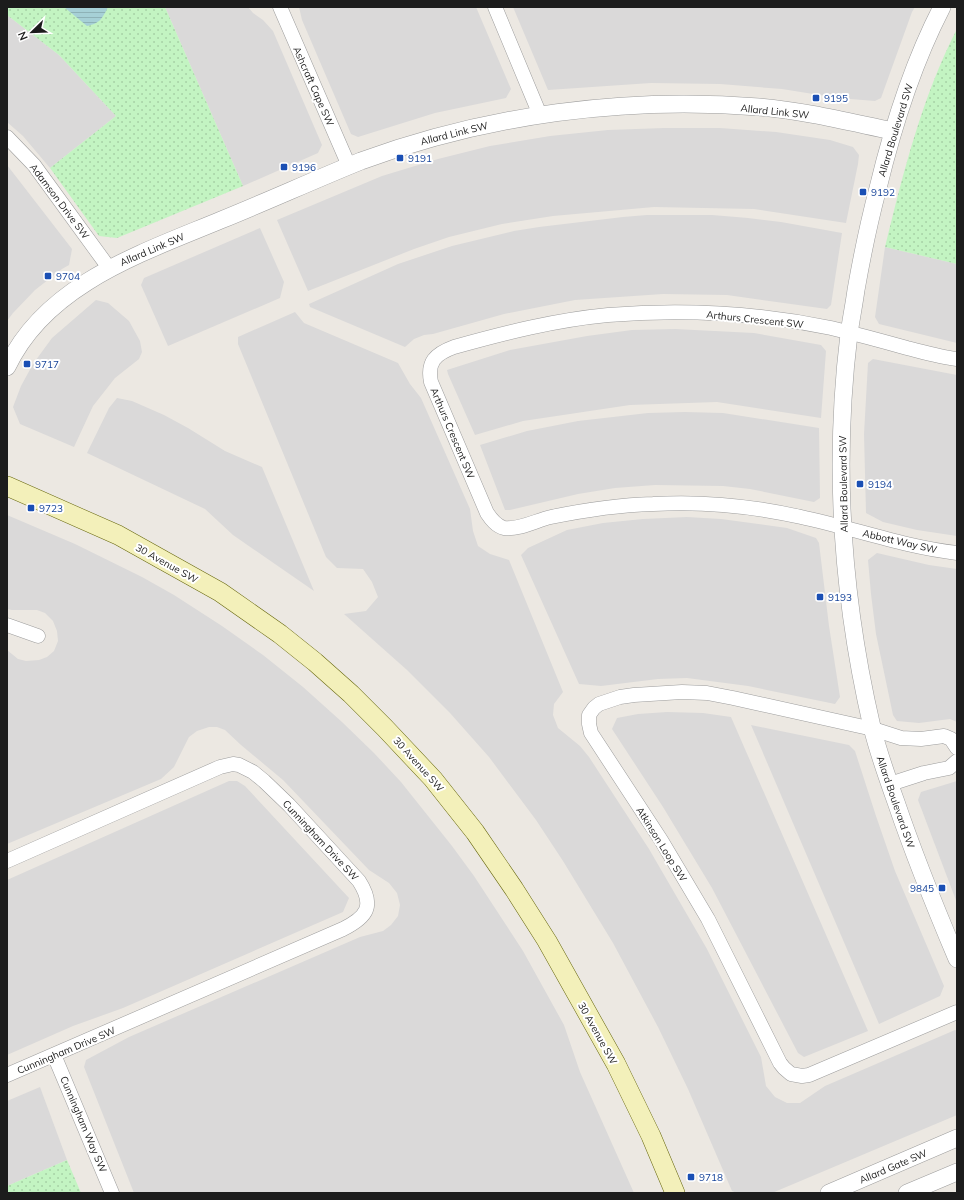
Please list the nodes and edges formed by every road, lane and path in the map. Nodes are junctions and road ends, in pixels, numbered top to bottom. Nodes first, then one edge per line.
1 (280, 7) edge
2 (495, 7) edge
3 (942, 7) edge
4 (540, 115) junction
5 (893, 131) junction
6 (7, 137) edge
7 (349, 166) junction
8 (110, 268) junction
9 (849, 333) junction
10 (957, 359) edge
11 (7, 367) edge
12 (7, 486) edge
13 (843, 528) junction
14 (957, 553) edge
15 (7, 625) edge
16 (38, 636) dead end
17 (873, 729) junction
18 (957, 748) edge
19 (957, 761) edge
20 (890, 784) junction
21 (7, 861) edge
22 (957, 959) edge
23 (957, 1012) edge
24 (54, 1055) junction
25 (7, 1075) edge
26 (957, 1138) edge
27 (957, 1172) edge
28 (112, 1193) edge
29 (675, 1193) edge
30 (829, 1193) edge
31 (907, 1193) edge

1 - 7 street, Ashcraft Cape SW
2 - 4 street
3 - 5 street, Allard Boulevard SW
4 - 5 street, Allard Link SW
4 - 7 street, Allard Link SW
5 - 9 street, Allard Boulevard SW
6 - 8 street, Adamson Drive SW
7 - 8 street, Allard Link SW
8 - 11 street, Allard Link SW
9 - 10 street
9 - 13 street, Allard Boulevard SW
9 - 13 street, Arthurs Crescent SW
12 - 29 main road, 30 Avenue SW
13 - 14 street, Abbott Way SW
13 - 17 street, Allard Boulevard SW
15 - 16 street
17 - 18 street
17 - 20 street, Allard Boulevard SW
17 - 23 street, Atkinson Loop SW
19 - 20 street
20 - 22 street, Allard Boulevard SW
21 - 24 street, Cunningham Drive SW
24 - 25 street, Cunningham Drive SW
24 - 28 street, Cunningham Way SW
26 - 30 street, Allard Gate SW
27 - 31 street

